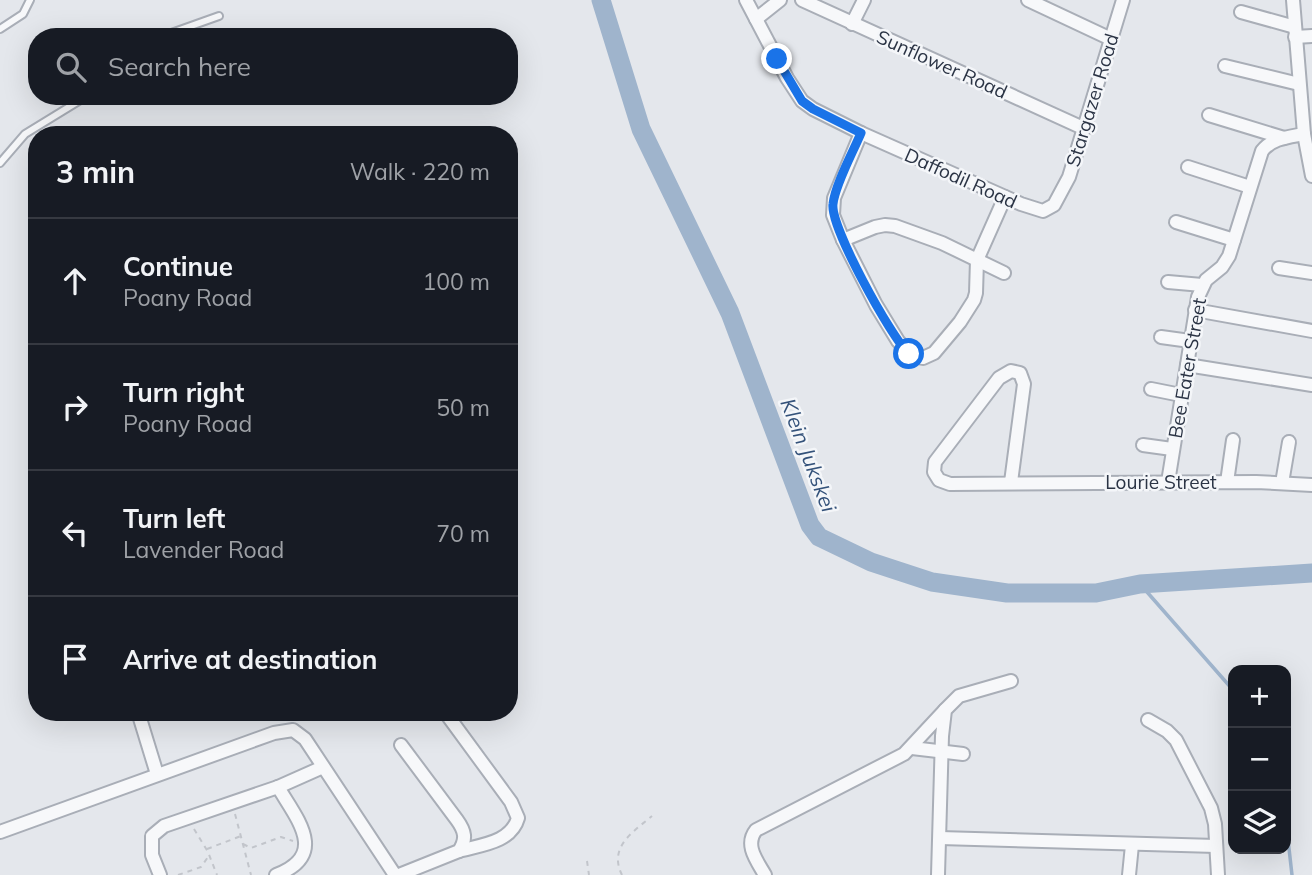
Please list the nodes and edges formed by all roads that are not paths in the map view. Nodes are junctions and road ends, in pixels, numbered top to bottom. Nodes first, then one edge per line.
1 (30, 0) edge
2 (746, 0) edge
3 (780, 0) edge
4 (802, 0) edge
5 (864, 0) edge
6 (1028, 0) edge
7 (1123, 0) edge
8 (1293, 0) edge
9 (1241, 12) dead end
10 (219, 16) dead end
11 (756, 19) junction
12 (852, 24) junction
13 (185, 28) edge
14 (0, 29) edge
15 (1295, 32) junction
16 (1312, 36) edge
17 (1111, 39) junction
18 (1225, 66) dead end
19 (1304, 88) edge
20 (73, 105) edge
21 (1209, 115) dead end
22 (38, 126) edge
23 (1083, 128) junction
24 (28, 132) edge
25 (861, 133) junction
26 (1284, 138) junction
27 (1307, 142) edge
28 (0, 163) edge
29 (1188, 167) dead end
30 (1312, 176) edge
31 (1250, 187) junction
32 (1005, 197) junction
33 (1058, 198) joint
34 (1176, 222) dead end
35 (843, 240) junction
36 (1234, 240) junction
37 (977, 260) junction
38 (1279, 268) dead end
39 (1004, 273) dead end
40 (1312, 273) edge
41 (1168, 282) dead end
42 (1202, 285) junction
43 (1195, 310) junction
44 (1312, 331) edge
45 (1161, 337) dead end
46 (1190, 341) junction
47 (1187, 365) junction
48 (1312, 385) edge
49 (1151, 389) dead end
50 (1181, 395) junction
51 (1233, 440) dead end
52 (1289, 442) dead end
53 (1143, 446) dead end
54 (1172, 449) junction
55 (1227, 481) junction
56 (1011, 482) junction
57 (1168, 482) junction
58 (1282, 484) junction
59 (1312, 485) edge
60 (1011, 681) dead end
61 (945, 710) junction
62 (1148, 720) dead end
63 (143, 721) edge
64 (452, 721) edge
65 (401, 745) dead end
66 (912, 748) junction
67 (942, 753) junction
68 (963, 754) dead end
69 (323, 767) junction
70 (157, 774) junction
71 (278, 787) junction
72 (0, 832) edge
73 (940, 838) junction
74 (1132, 845) junction
75 (1216, 846) junction
76 (459, 851) junction
77 (160, 875) edge
78 (276, 875) edge
79 (397, 875) edge
80 (765, 875) edge
81 (938, 875) edge
82 (1129, 875) edge
83 (1218, 875) edge

1 - 14 lane
2 - 11 street, Daffodil Road
3 - 11 street
4 - 12 street, Sunflower Road
5 - 12 street
6 - 17 street
7 - 17 street, Stargazer Road
8 - 15 street
9 - 15 street
10 - 13 lane
11 - 25 street, Daffodil Road
12 - 23 street, Sunflower Road
15 - 16 street
15 - 19 street
17 - 23 street, Stargazer Road
18 - 19 street
19 - 27 street
20 - 22 lane
21 - 26 street
23 - 33 street, Stargazer Road
24 - 28 lane
25 - 32 street, Daffodil Road
25 - 35 street
26 - 27 street, Bee Eater Street
26 - 31 street, Bee Eater Street
27 - 30 street
29 - 31 street
31 - 36 street, Bee Eater Street
32 - 33 street, Daffodil Road
32 - 37 street
34 - 36 street
35 - 37 street
35 - 37 street
36 - 42 street, Bee Eater Street
37 - 39 street
38 - 40 street
41 - 42 street
42 - 43 street, Bee Eater Street
43 - 44 street
43 - 46 street, Bee Eater Street
45 - 46 street
46 - 47 street, Bee Eater Street
47 - 48 street
47 - 50 street, Bee Eater Street
49 - 50 street
50 - 54 street, Bee Eater Street
51 - 55 street
52 - 58 street
53 - 54 street
54 - 57 street, Bee Eater Street
55 - 57 street, Lourie Street
55 - 58 street, Lourie Street
56 - 56 street, Lourie Street
56 - 57 street, Lourie Street
58 - 59 street, Lourie Street
60 - 61 street
61 - 66 street
61 - 67 street
62 - 75 street
63 - 70 street
64 - 76 street
65 - 76 street
66 - 67 street
66 - 80 street
67 - 68 street
67 - 73 street
69 - 70 street
69 - 71 street
69 - 79 street
70 - 72 street
71 - 77 street
71 - 78 street
73 - 74 street
73 - 81 street
74 - 75 street
74 - 82 street
75 - 83 street
76 - 79 street

